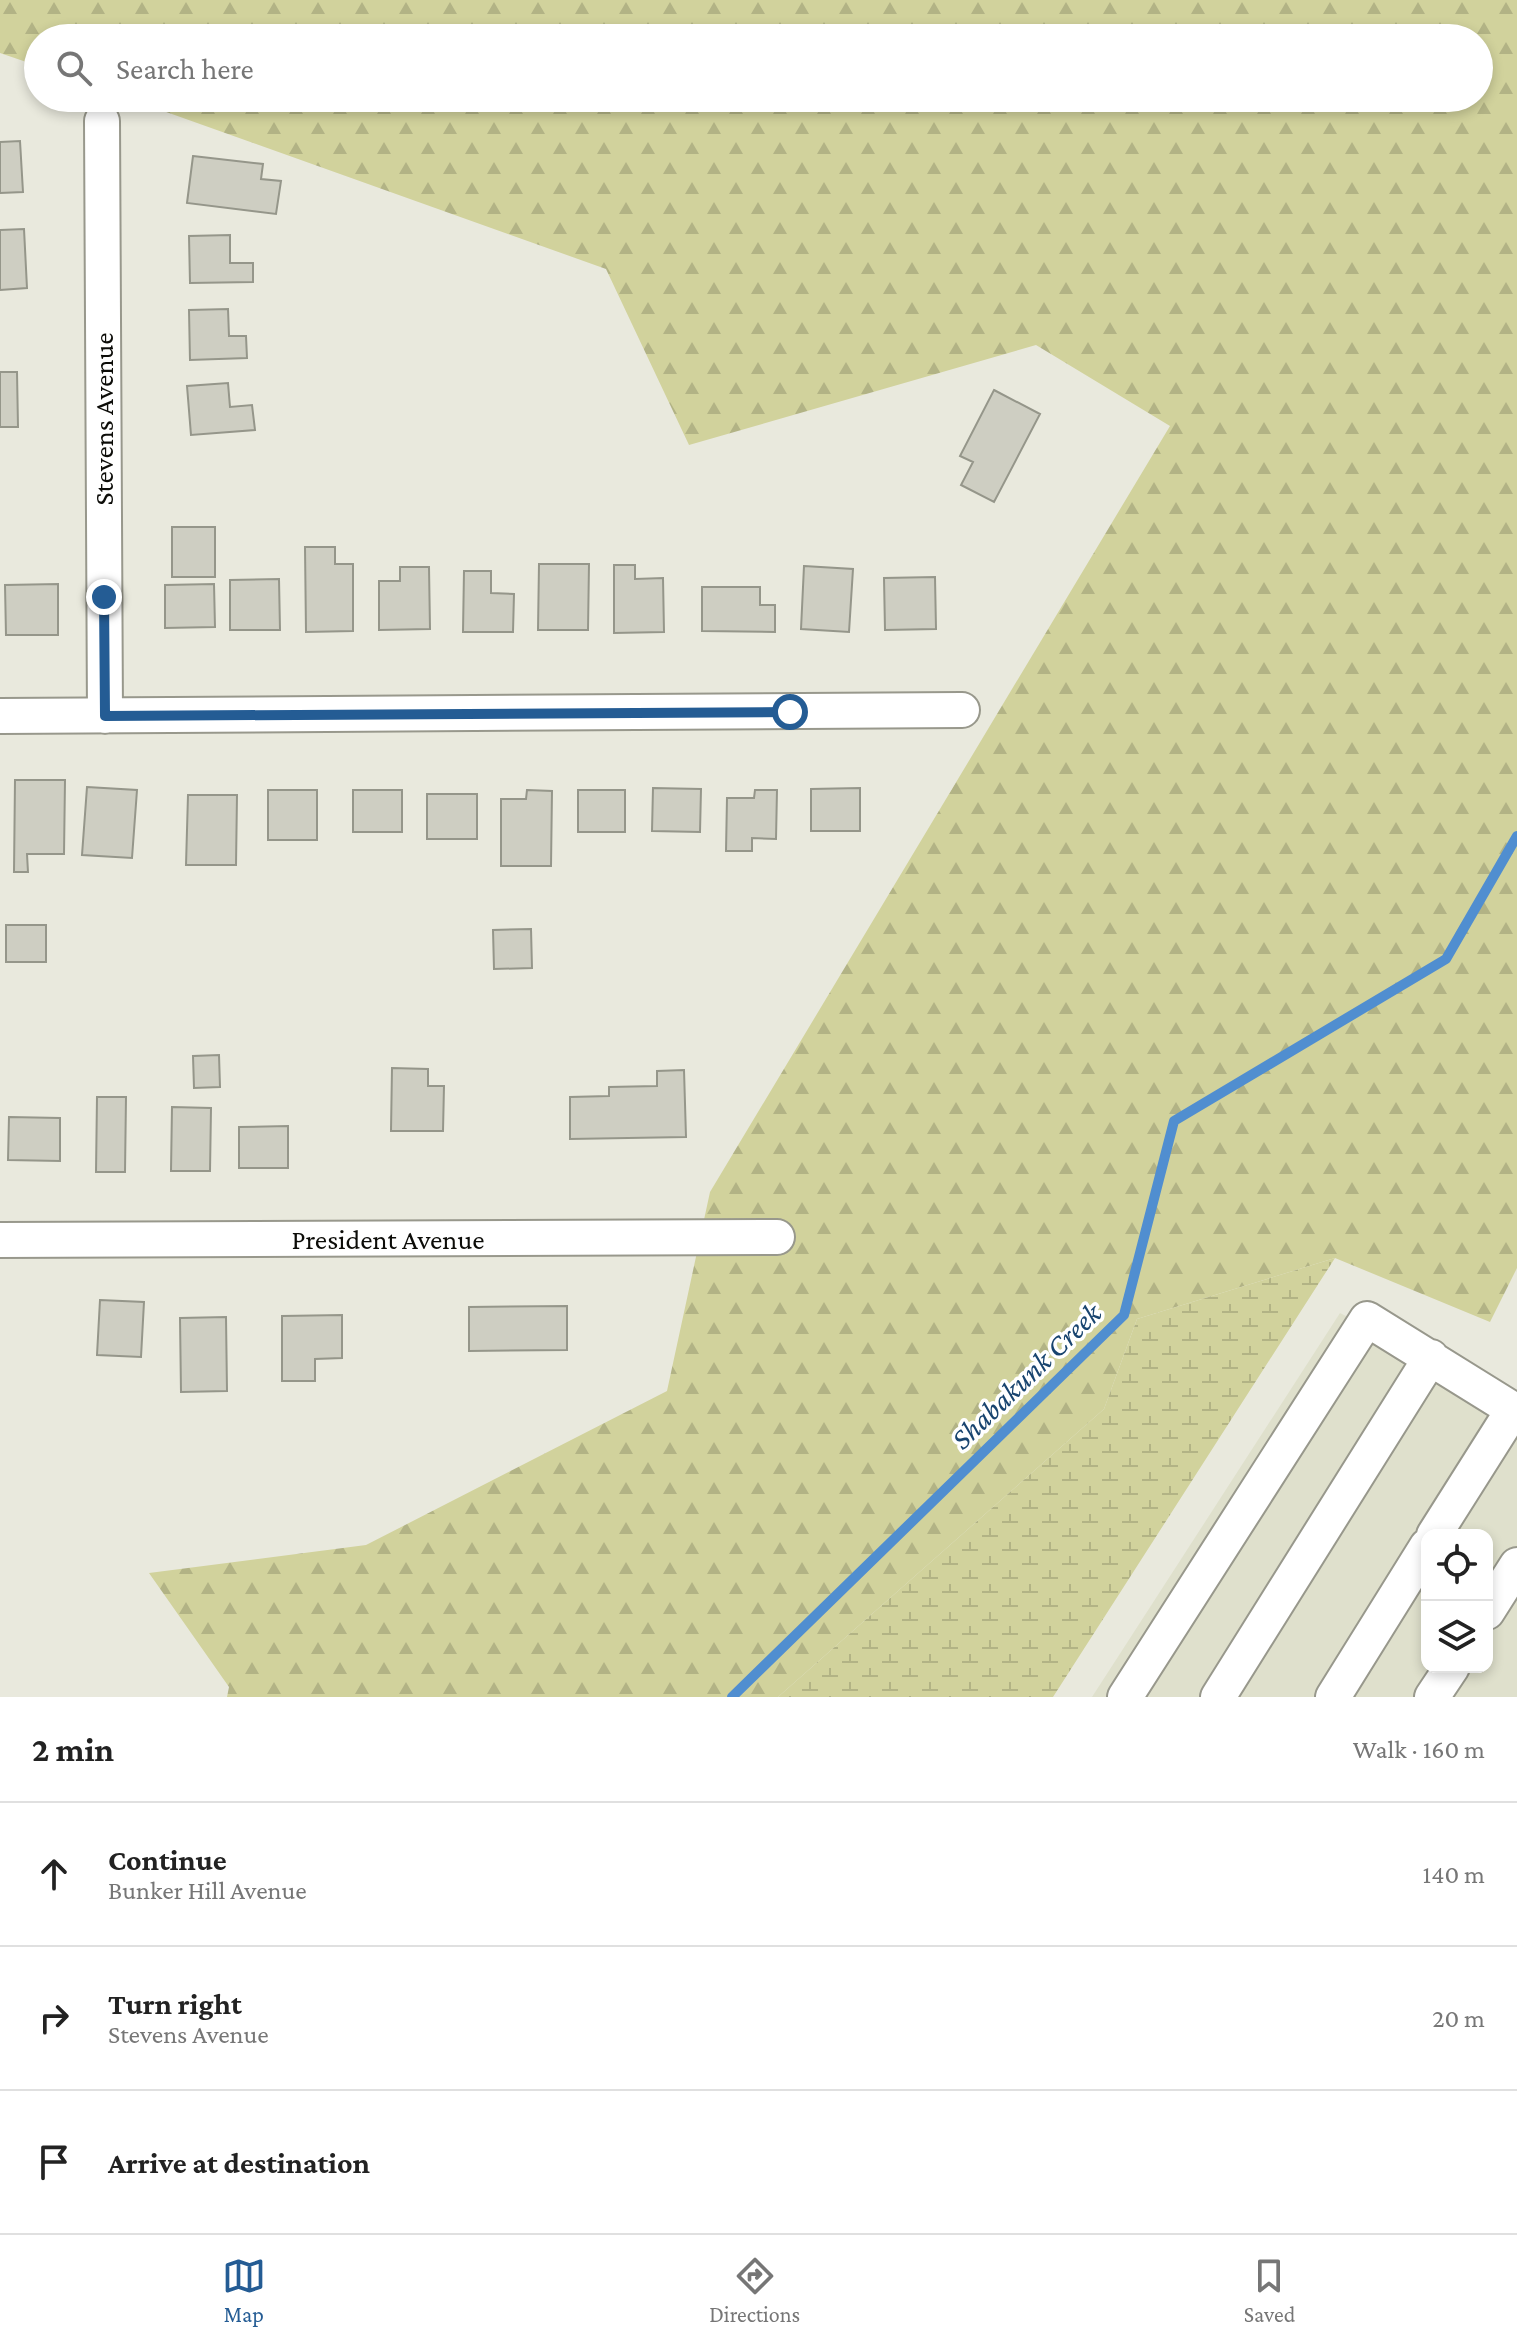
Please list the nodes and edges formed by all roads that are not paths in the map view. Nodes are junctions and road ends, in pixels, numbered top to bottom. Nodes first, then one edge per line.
1 (102, 121) dead end
2 (962, 710) dead end
3 (0, 716) edge
4 (105, 716) junction
5 (777, 1237) dead end
6 (0, 1240) edge
7 (1431, 1357) junction
8 (1515, 1411) edge
9 (1438, 1529) edge
10 (1421, 1556) edge
11 (1517, 1565) edge
12 (1493, 1603) edge
13 (1448, 1673) edge
14 (1125, 1697) edge
15 (1218, 1697) edge
16 (1333, 1697) edge
17 (1432, 1697) edge

1 - 4 street, Stevens Avenue
2 - 4 street
3 - 4 street
5 - 6 street, President Avenue
7 - 8 street
7 - 14 street
7 - 15 street
8 - 9 street
10 - 16 street
11 - 12 street
13 - 17 street

